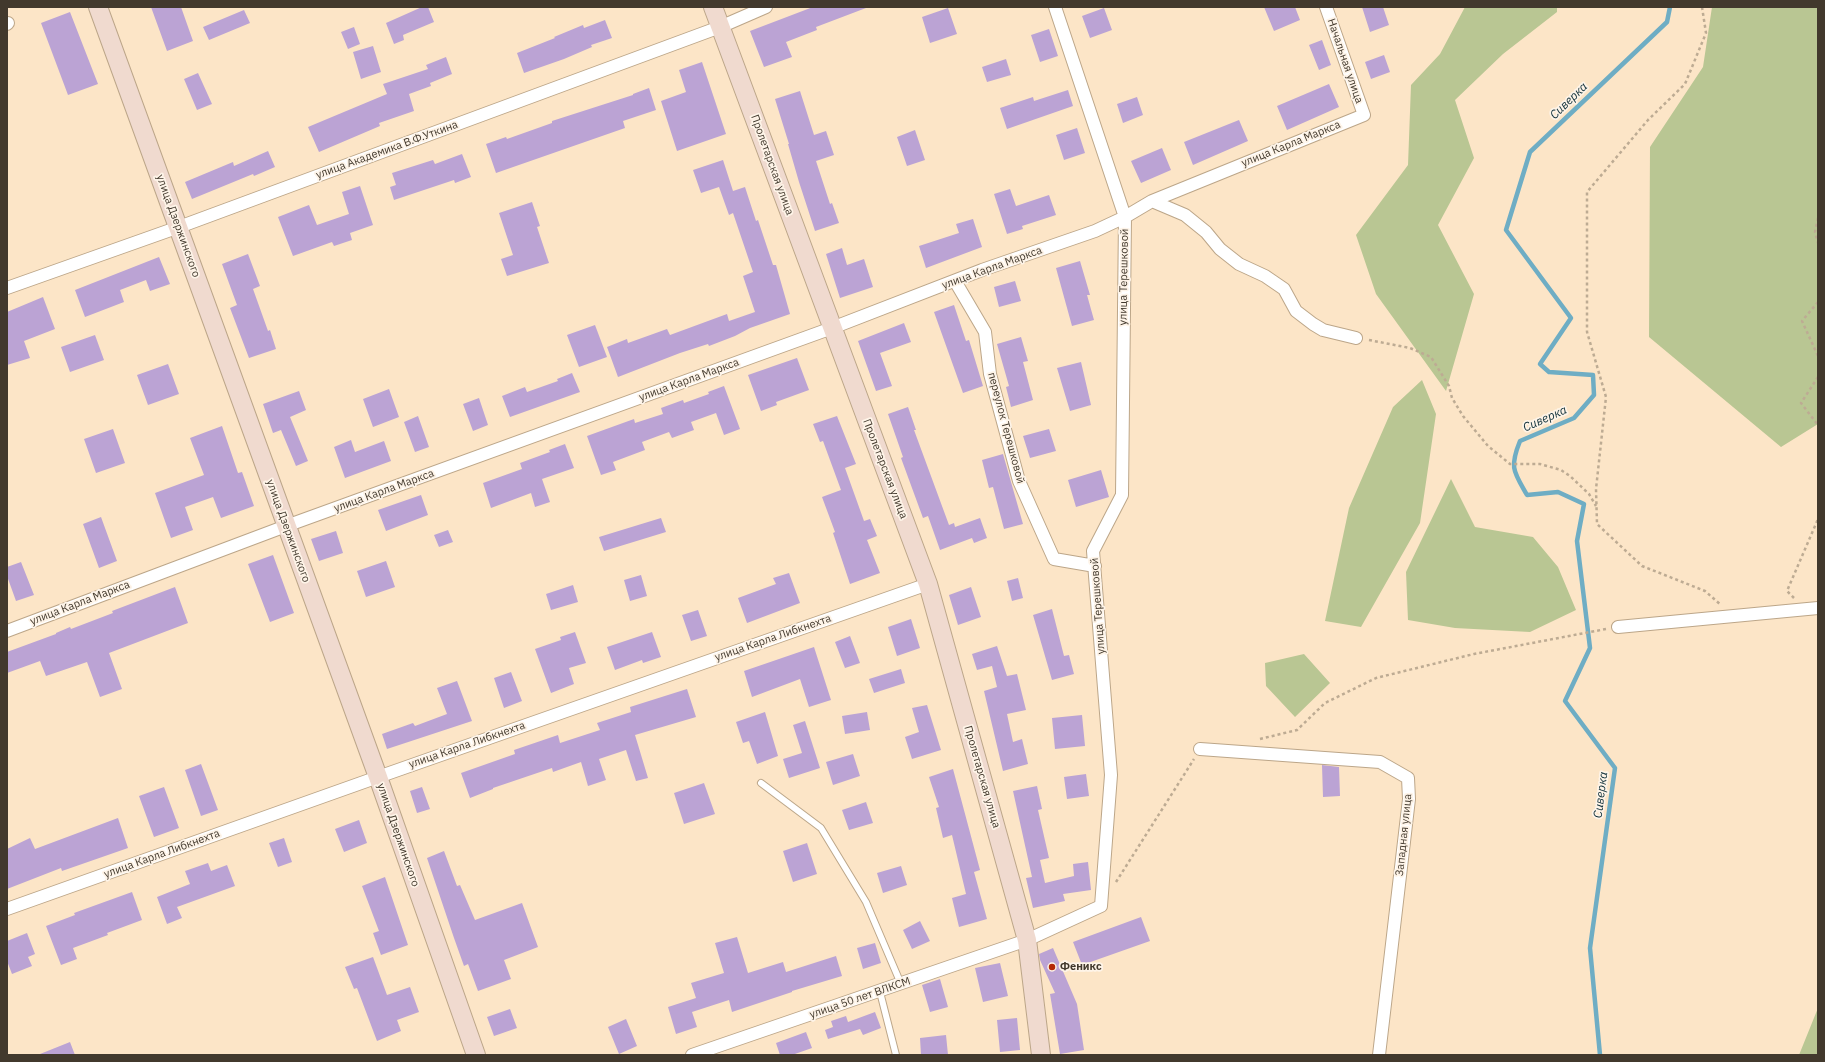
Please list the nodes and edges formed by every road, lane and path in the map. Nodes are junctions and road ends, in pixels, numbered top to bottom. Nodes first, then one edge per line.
1 (98, 7) edge
2 (713, 7) edge
3 (766, 7) edge
4 (1055, 7) edge
5 (1326, 7) edge
6 (1702, 7) edge
7 (720, 27) junction
8 (1364, 115) joint
9 (1152, 201) junction
10 (1125, 217) junction
11 (1818, 218) edge
12 (179, 227) junction
13 (1818, 243) edge
14 (955, 281) junction
15 (7, 288) edge
16 (1818, 302) edge
17 (832, 328) junction
18 (1356, 338) joint
19 (1818, 356) edge
20 (1818, 377) edge
21 (1818, 425) edge
22 (1597, 508) junction
23 (1818, 518) edge
24 (286, 526) junction
25 (1095, 566) junction
26 (928, 584) junction
27 (1818, 608) edge
28 (1805, 609) junction
29 (1734, 616) junction
30 (1618, 627) joint
31 (7, 631) edge
32 (1252, 741) dead end
33 (1200, 749) joint
34 (378, 776) junction
35 (761, 783) dead end
36 (1101, 906) junction
37 (7, 909) edge
38 (1027, 940) junction
39 (902, 984) junction
40 (880, 992) junction
41 (476, 1055) edge
42 (692, 1055) edge
43 (896, 1055) edge
44 (1041, 1055) edge
45 (1379, 1055) edge

1 - 12 main road, улица Дзержинского
2 - 7 main road, Пролетарская улица
3 - 7 street, улица Академика В.Ф.Уткина
4 - 10 street, улица Терешковой
5 - 8 street, Начальная улица
6 - 22 path
7 - 12 street, улица Академика В.Ф.Уткина
7 - 17 main road, Пролетарская улица
8 - 9 street, улица Карла Маркса
9 - 10 street, улица Карла Маркса
9 - 18 street
10 - 14 street, улица Карла Маркса
10 - 25 street, улица Терешковой
11 - 13 path
12 - 15 street, улица Академика В.Ф.Уткина
12 - 24 main road, улица Дзержинского
14 - 17 street, улица Карла Маркса
14 - 25 street, переулок Терешковой
16 - 19 path
17 - 24 street, улица Карла Маркса
17 - 26 main road, Пролетарская улица
18 - 22 path
20 - 21 path
22 - 29 path
23 - 28 path
24 - 31 street, улица Карла Маркса
24 - 34 main road, улица Дзержинского
25 - 36 street, улица Терешковой
26 - 34 street, улица Карла Либкнехта
26 - 38 main road, Пролетарская улица
27 - 28 street
28 - 29 street
29 - 30 street
30 - 32 path
33 - 36 path
33 - 45 street, Западная улица
34 - 37 street, улица Карла Либкнехта
34 - 41 main road, улица Дзержинского
35 - 39 lane
36 - 38 street
38 - 39 street, улица 50 лет ВЛКСМ
38 - 44 main road
39 - 40 street, улица 50 лет ВЛКСМ
40 - 42 street, улица 50 лет ВЛКСМ
40 - 43 lane

